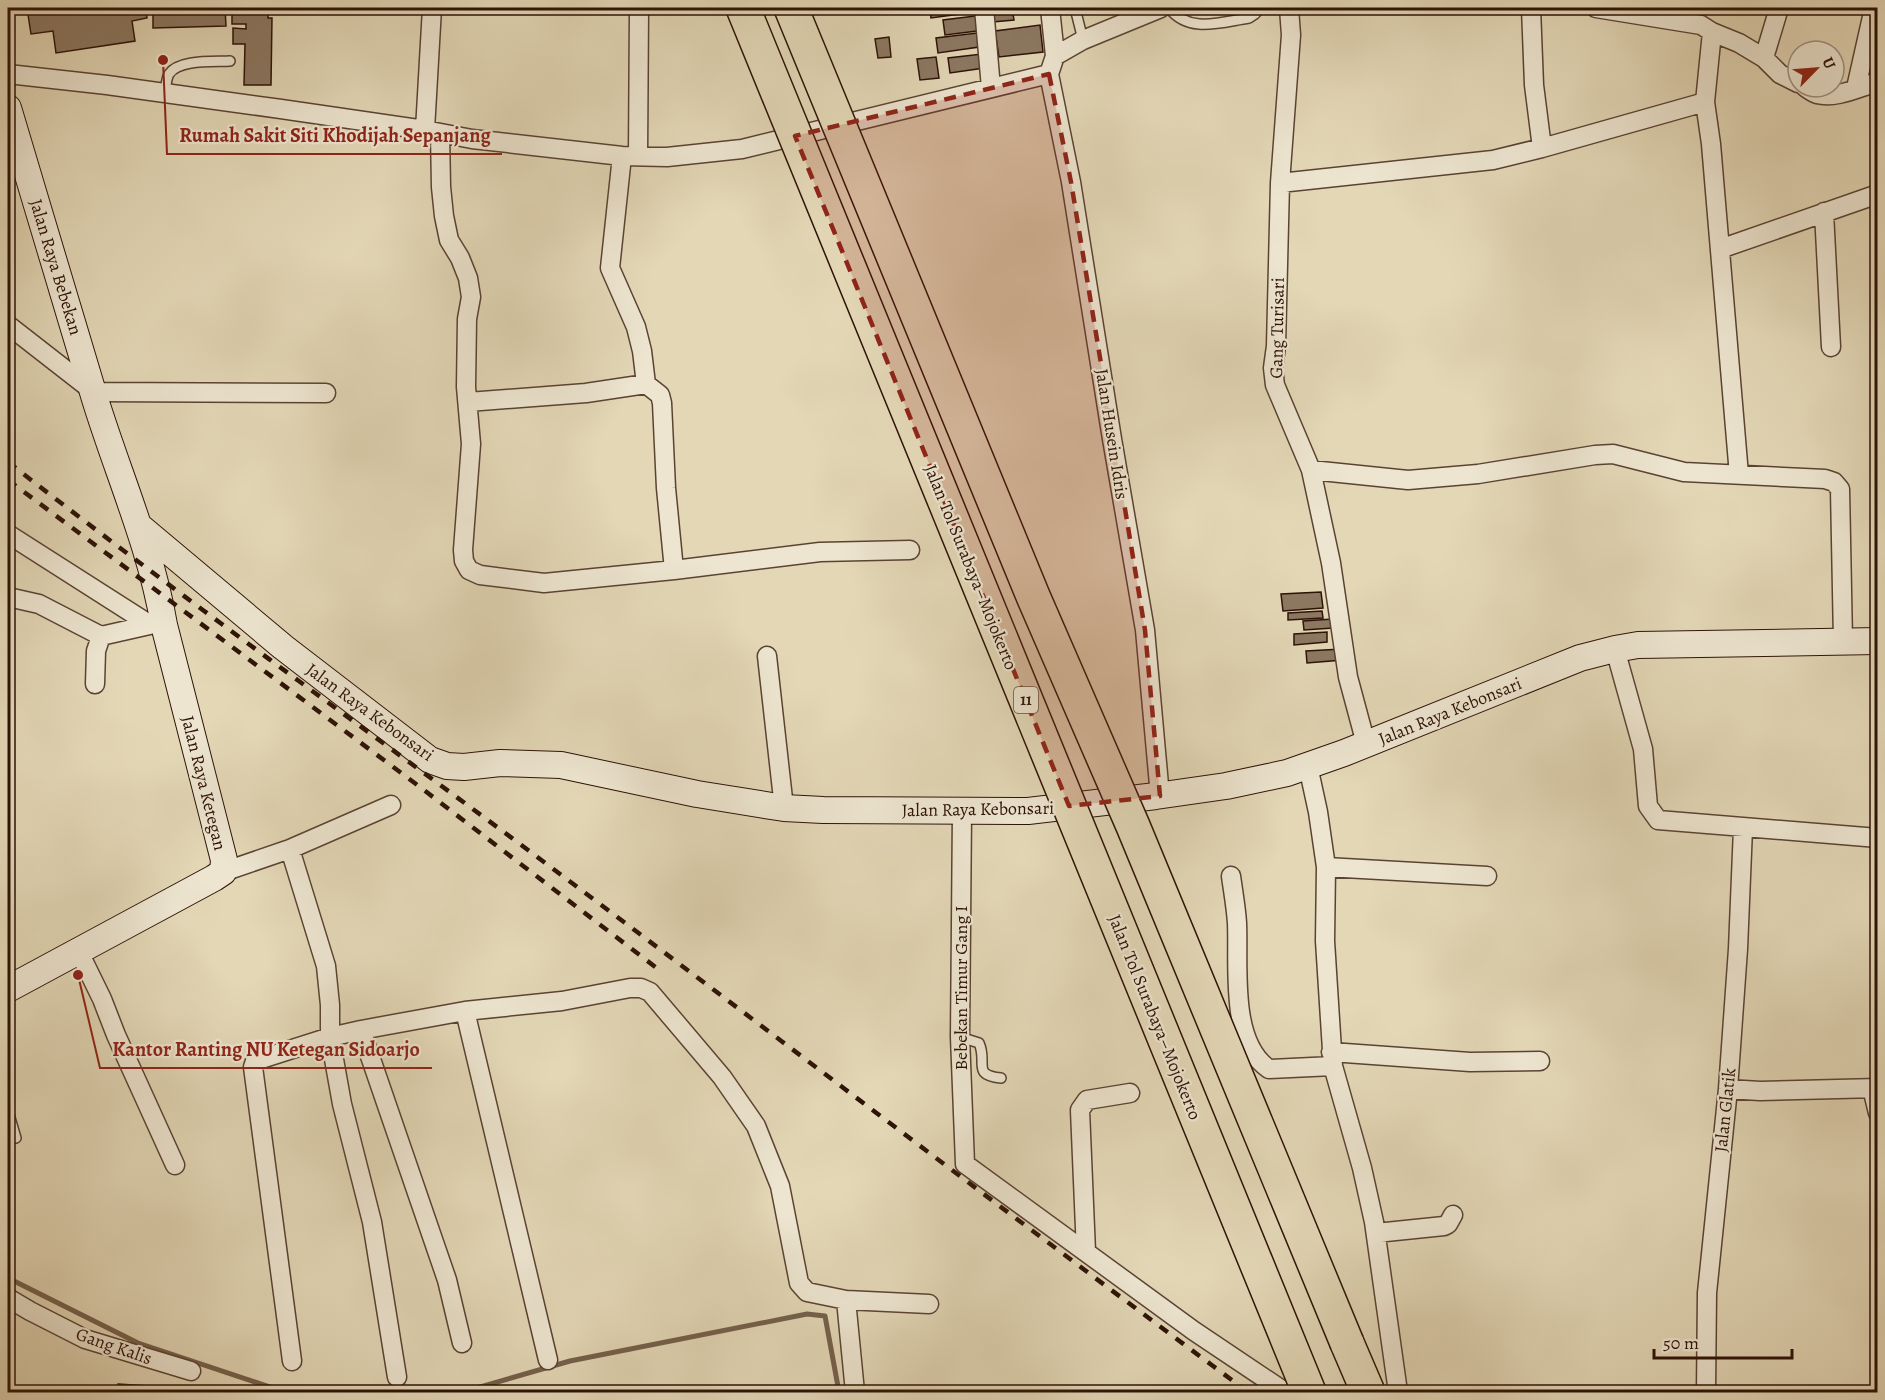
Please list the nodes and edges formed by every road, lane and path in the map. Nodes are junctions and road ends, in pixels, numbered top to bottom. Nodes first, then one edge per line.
1 (432, 8) edge
2 (639, 8) edge
3 (743, 8) edge
4 (791, 8) edge
5 (984, 8) edge
6 (1050, 8) edge
7 (1075, 8) edge
8 (1161, 8) edge
9 (1169, 8) edge
10 (1260, 8) edge
11 (1289, 8) edge
12 (1532, 8) edge
13 (1596, 8) edge
14 (1779, 8) edge
15 (1874, 8) edge
16 (1625, 10) edge
17 (1706, 22) edge
18 (1083, 40) junction
19 (1055, 56) junction
20 (1764, 58) junction
21 (230, 61) dead end
22 (8, 74) edge
23 (1049, 74) junction
24 (1786, 77) edge
25 (1878, 82) edge
26 (991, 88) junction
27 (1856, 88) junction
28 (1846, 92) edge
29 (165, 93) junction
30 (1705, 102) junction
31 (8, 108) edge
32 (432, 131) junction
33 (1542, 148) junction
34 (630, 156) junction
35 (1280, 183) junction
36 (1878, 194) edge
37 (1824, 212) junction
38 (1720, 249) junction
39 (8, 325) edge
40 (1831, 347) dead end
41 (646, 384) junction
42 (94, 392) junction
43 (326, 393) dead end
44 (468, 402) junction
45 (1311, 471) junction
46 (1739, 475) junction
47 (138, 523) junction
48 (8, 534) edge
49 (910, 550) dead end
50 (674, 570) junction
51 (8, 597) edge
52 (156, 624) junction
53 (101, 636) junction
54 (1844, 641) junction
55 (1878, 641) edge
56 (1615, 649) junction
57 (767, 656) dead end
58 (95, 684) dead end
59 (1366, 744) junction
60 (1308, 766) junction
61 (1160, 796) junction
62 (391, 805) dead end
63 (784, 808) junction
64 (962, 811) junction
65 (1743, 828) junction
66 (1878, 838) edge
67 (290, 849) junction
68 (1326, 867) junction
69 (223, 872) junction
70 (1231, 876) dead end
71 (1487, 876) dead end
72 (79, 952) junction
73 (8, 989) edge
74 (465, 1011) junction
75 (361, 1030) junction
76 (330, 1037) junction
77 (960, 1037) junction
78 (1332, 1059) junction
79 (1540, 1061) dead end
80 (1002, 1078) dead end
81 (1875, 1088) edge
82 (1728, 1089) junction
83 (1130, 1093) dead end
84 (8, 1111) edge
85 (1878, 1113) edge
86 (16, 1138) dead end
87 (175, 1165) dead end
88 (1454, 1215) dead end
89 (1376, 1233) junction
90 (1086, 1252) junction
91 (8, 1298) edge
92 (846, 1300) junction
93 (929, 1304) dead end
94 (462, 1343) dead end
95 (548, 1360) dead end
96 (292, 1361) dead end
97 (191, 1371) dead end
98 (397, 1377) dead end
99 (855, 1392) edge
100 (1285, 1392) edge
101 (1309, 1392) edge
102 (1367, 1392) edge
103 (1398, 1392) edge
104 (1706, 1392) edge

1 - 32 street
2 - 34 street
3 - 101 highway, Jalan Tol Surabaya–Mojokerto / 11, bridge
4 - 102 highway, bridge
5 - 26 street
6 - 19 street
7 - 18 lane
8 - 18 street
9 - 10 lane
11 - 35 street, Gang Turisari
12 - 33 street
13 - 16 street
14 - 20 street
15 - 27 street
16 - 17 street
17 - 20 street
17 - 30 street
18 - 19 street
19 - 23 street
20 - 24 street
21 - 29 lane
22 - 29 street
23 - 26 street
23 - 61 street, Jalan Husein Idris
25 - 27 street
26 - 34 street
27 - 28 street
29 - 32 street
30 - 33 street
30 - 38 street
31 - 42 main road, Jalan Raya Bebekan
32 - 34 street
32 - 44 street
33 - 35 street
34 - 41 street
35 - 45 street, Gang Turisari
36 - 37 street
37 - 38 street
37 - 40 street
38 - 46 street
39 - 42 street
41 - 44 street
41 - 50 street
42 - 43 street
42 - 47 main road, Jalan Raya Bebekan
44 - 50 street
45 - 46 street
45 - 59 street, Gang Turisari
46 - 54 street
47 - 52 main road, Jalan Raya Ketegan
47 - 63 main road, Jalan Raya Kebonsari
48 - 52 street
49 - 50 street
51 - 53 street
52 - 53 street
52 - 69 main road, Jalan Raya Ketegan
53 - 58 street
54 - 55 main road, Jalan Raya Kebonsari
54 - 56 main road, Jalan Raya Kebonsari
56 - 59 main road, Jalan Raya Kebonsari
56 - 65 street
57 - 63 street
59 - 60 main road, Jalan Raya Kebonsari
60 - 61 main road, Jalan Raya Kebonsari
60 - 68 street
61 - 64 main road, Jalan Raya Kebonsari
62 - 67 street
63 - 64 main road, Jalan Raya Kebonsari
64 - 77 street, Bebekan Timur Gang I
65 - 66 street
65 - 82 street, Jalan Glatik
67 - 69 street
67 - 76 street
68 - 71 street
68 - 78 street
69 - 72 main road, Jalan Raya Ketegan
70 - 78 street
72 - 73 main road, Jalan Raya Ketegan
72 - 87 street
74 - 75 street
74 - 92 street
74 - 95 street
75 - 76 street
75 - 94 street
76 - 96 street
76 - 98 street
77 - 80 lane
77 - 90 street, Bebekan Timur Gang I
78 - 79 street
78 - 89 street
81 - 82 street
81 - 85 street
82 - 104 street, Jalan Glatik
83 - 90 street
84 - 86 lane
88 - 89 street
89 - 103 street
90 - 100 street
91 - 97 street, Gang Kalis
92 - 93 street
92 - 99 street

